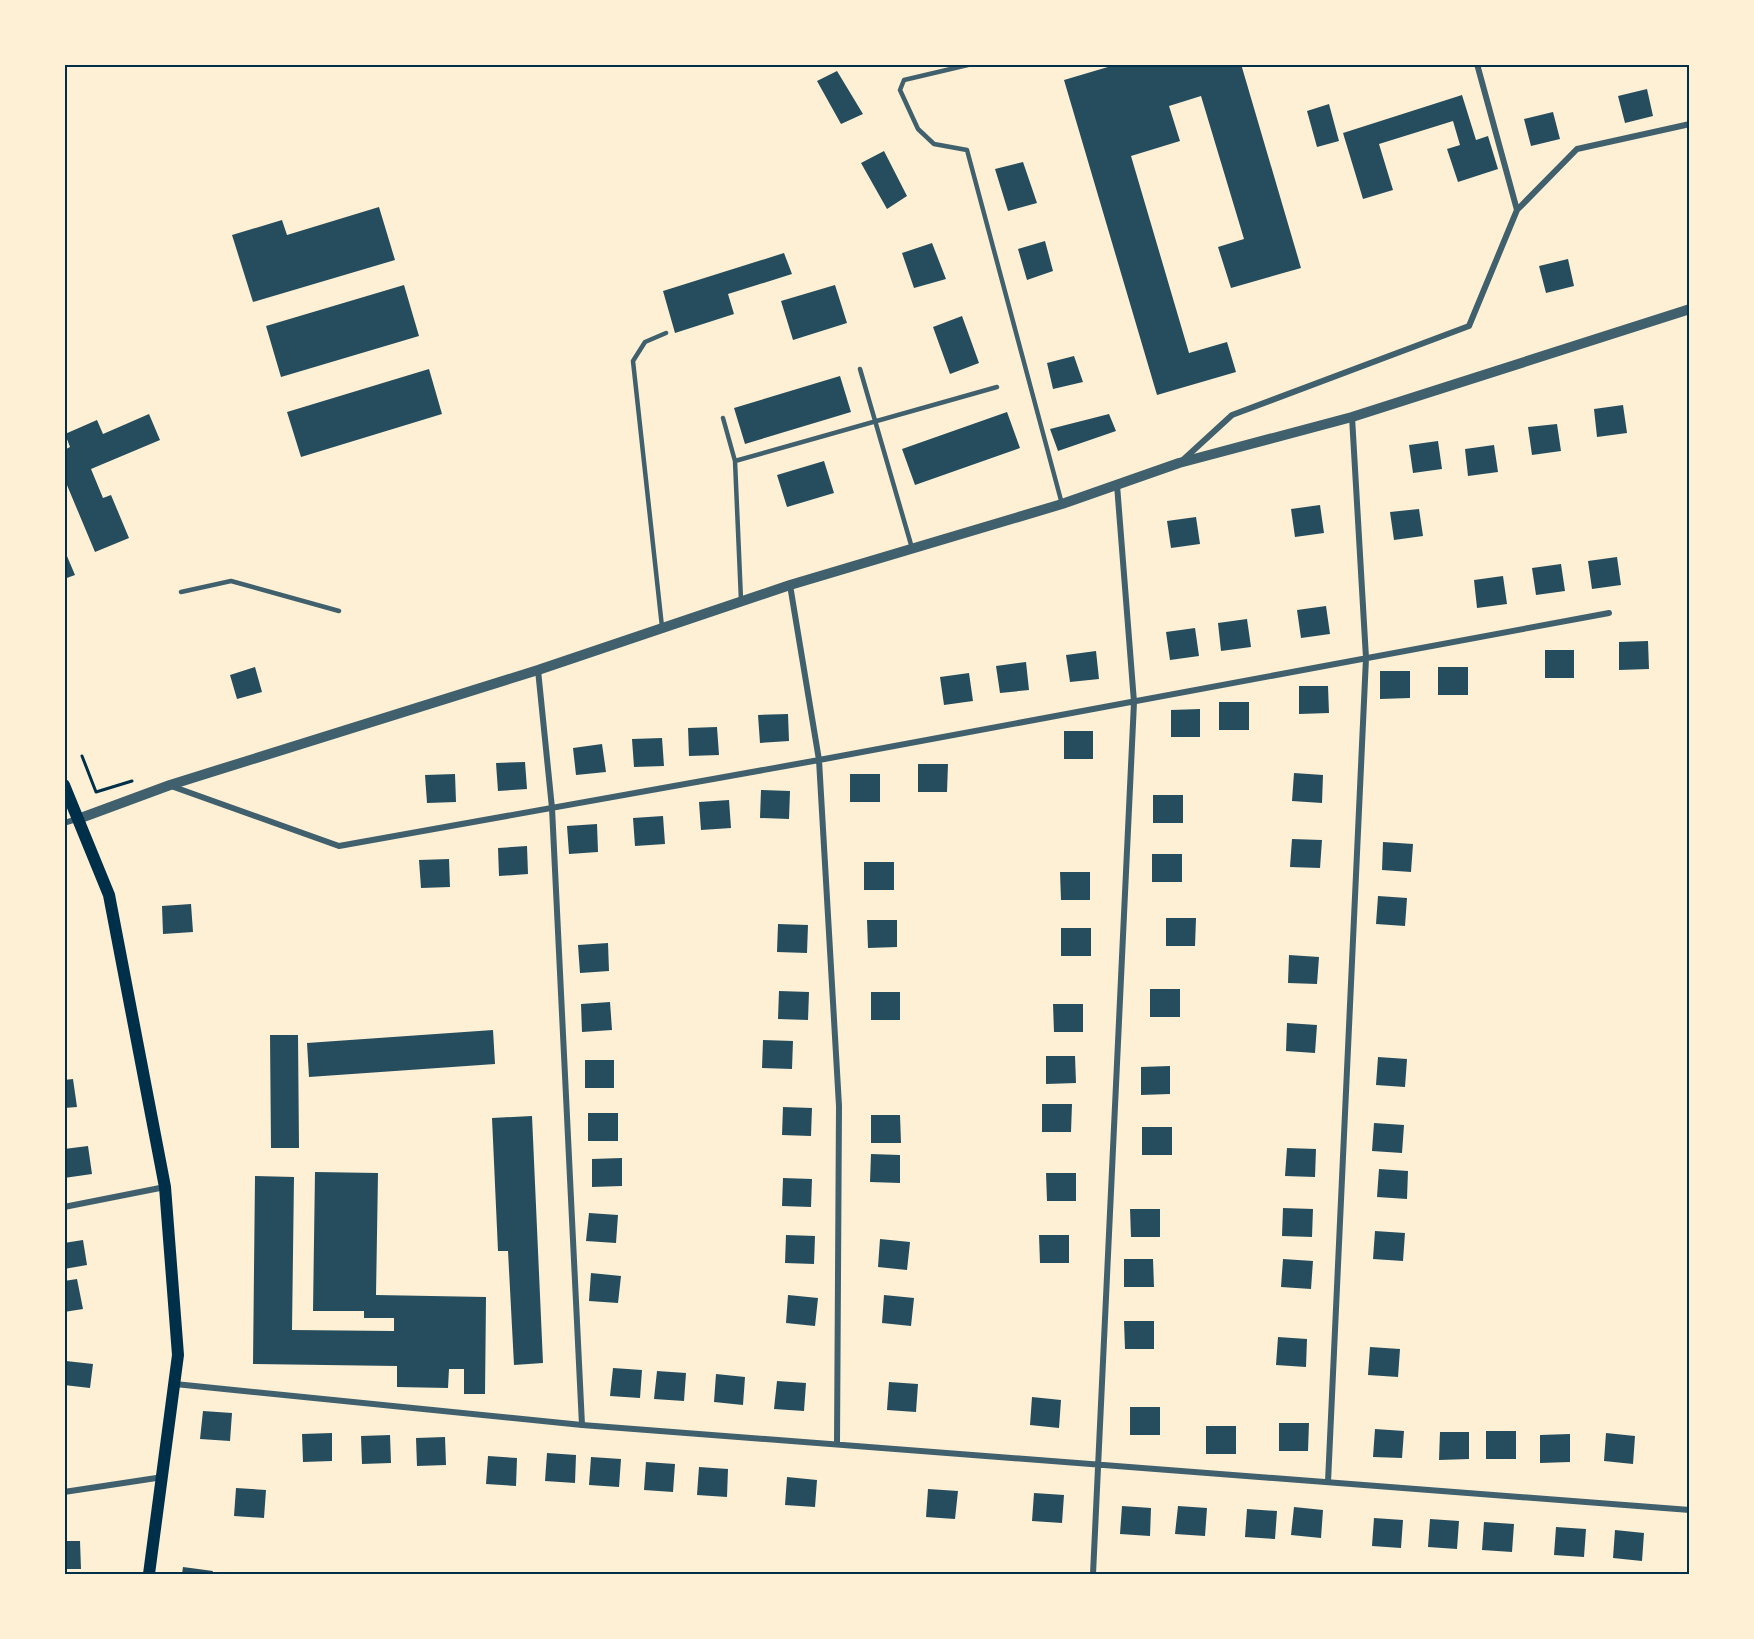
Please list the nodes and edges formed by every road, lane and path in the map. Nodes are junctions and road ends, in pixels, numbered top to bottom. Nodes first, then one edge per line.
1 (972, 64) edge
2 (1477, 64) edge
3 (1689, 124) edge
4 (1517, 210) junction
5 (1689, 309) edge
6 (666, 333) dead end
7 (860, 369) dead end
8 (997, 387) dead end
9 (1352, 417) junction
10 (723, 418) dead end
11 (874, 422) junction
12 (735, 461) junction
13 (1179, 463) junction
14 (1117, 485) junction
15 (1062, 504) junction
16 (912, 548) junction
17 (790, 585) junction
18 (181, 592) dead end
19 (741, 603) junction
20 (339, 611) dead end
21 (1609, 613) dead end
22 (663, 629) junction
23 (1366, 658) junction
24 (538, 670) junction
25 (1134, 702) junction
26 (82, 756) dead end
27 (819, 760) junction
28 (132, 781) dead end
29 (64, 785) edge
30 (170, 785) junction
31 (552, 808) junction
32 (78, 819) junction
33 (64, 823) edge
34 (165, 1187) junction
35 (64, 1208) edge
36 (175, 1384) junction
37 (582, 1425) junction
38 (837, 1444) junction
39 (1097, 1464) junction
40 (164, 1477) junction
41 (1328, 1482) junction
42 (64, 1492) edge
43 (1689, 1510) edge
44 (149, 1575) edge
45 (1093, 1575) edge

1 - 15 lane
2 - 4 street
3 - 4 street
4 - 13 street
5 - 9 street
6 - 22 lane
7 - 11 lane
8 - 11 lane
9 - 13 street
9 - 23 street
10 - 12 lane
11 - 12 lane
11 - 16 lane
12 - 19 lane
13 - 14 street
14 - 15 street
14 - 25 street
15 - 16 street
16 - 17 street
17 - 19 street
17 - 27 street
18 - 20 lane
19 - 22 street
21 - 23 street
22 - 24 street
23 - 25 street
23 - 41 street
24 - 30 street
24 - 31 street
25 - 27 street
25 - 39 street
26 - 28 path
27 - 31 street
27 - 38 street
29 - 32 main road
30 - 31 street
30 - 32 street
31 - 37 street
32 - 33 street
32 - 34 main road
34 - 35 street
34 - 36 main road
36 - 37 street
36 - 40 main road
37 - 38 street
38 - 39 street
39 - 41 street
39 - 45 street
40 - 42 street
40 - 44 main road
41 - 43 street

